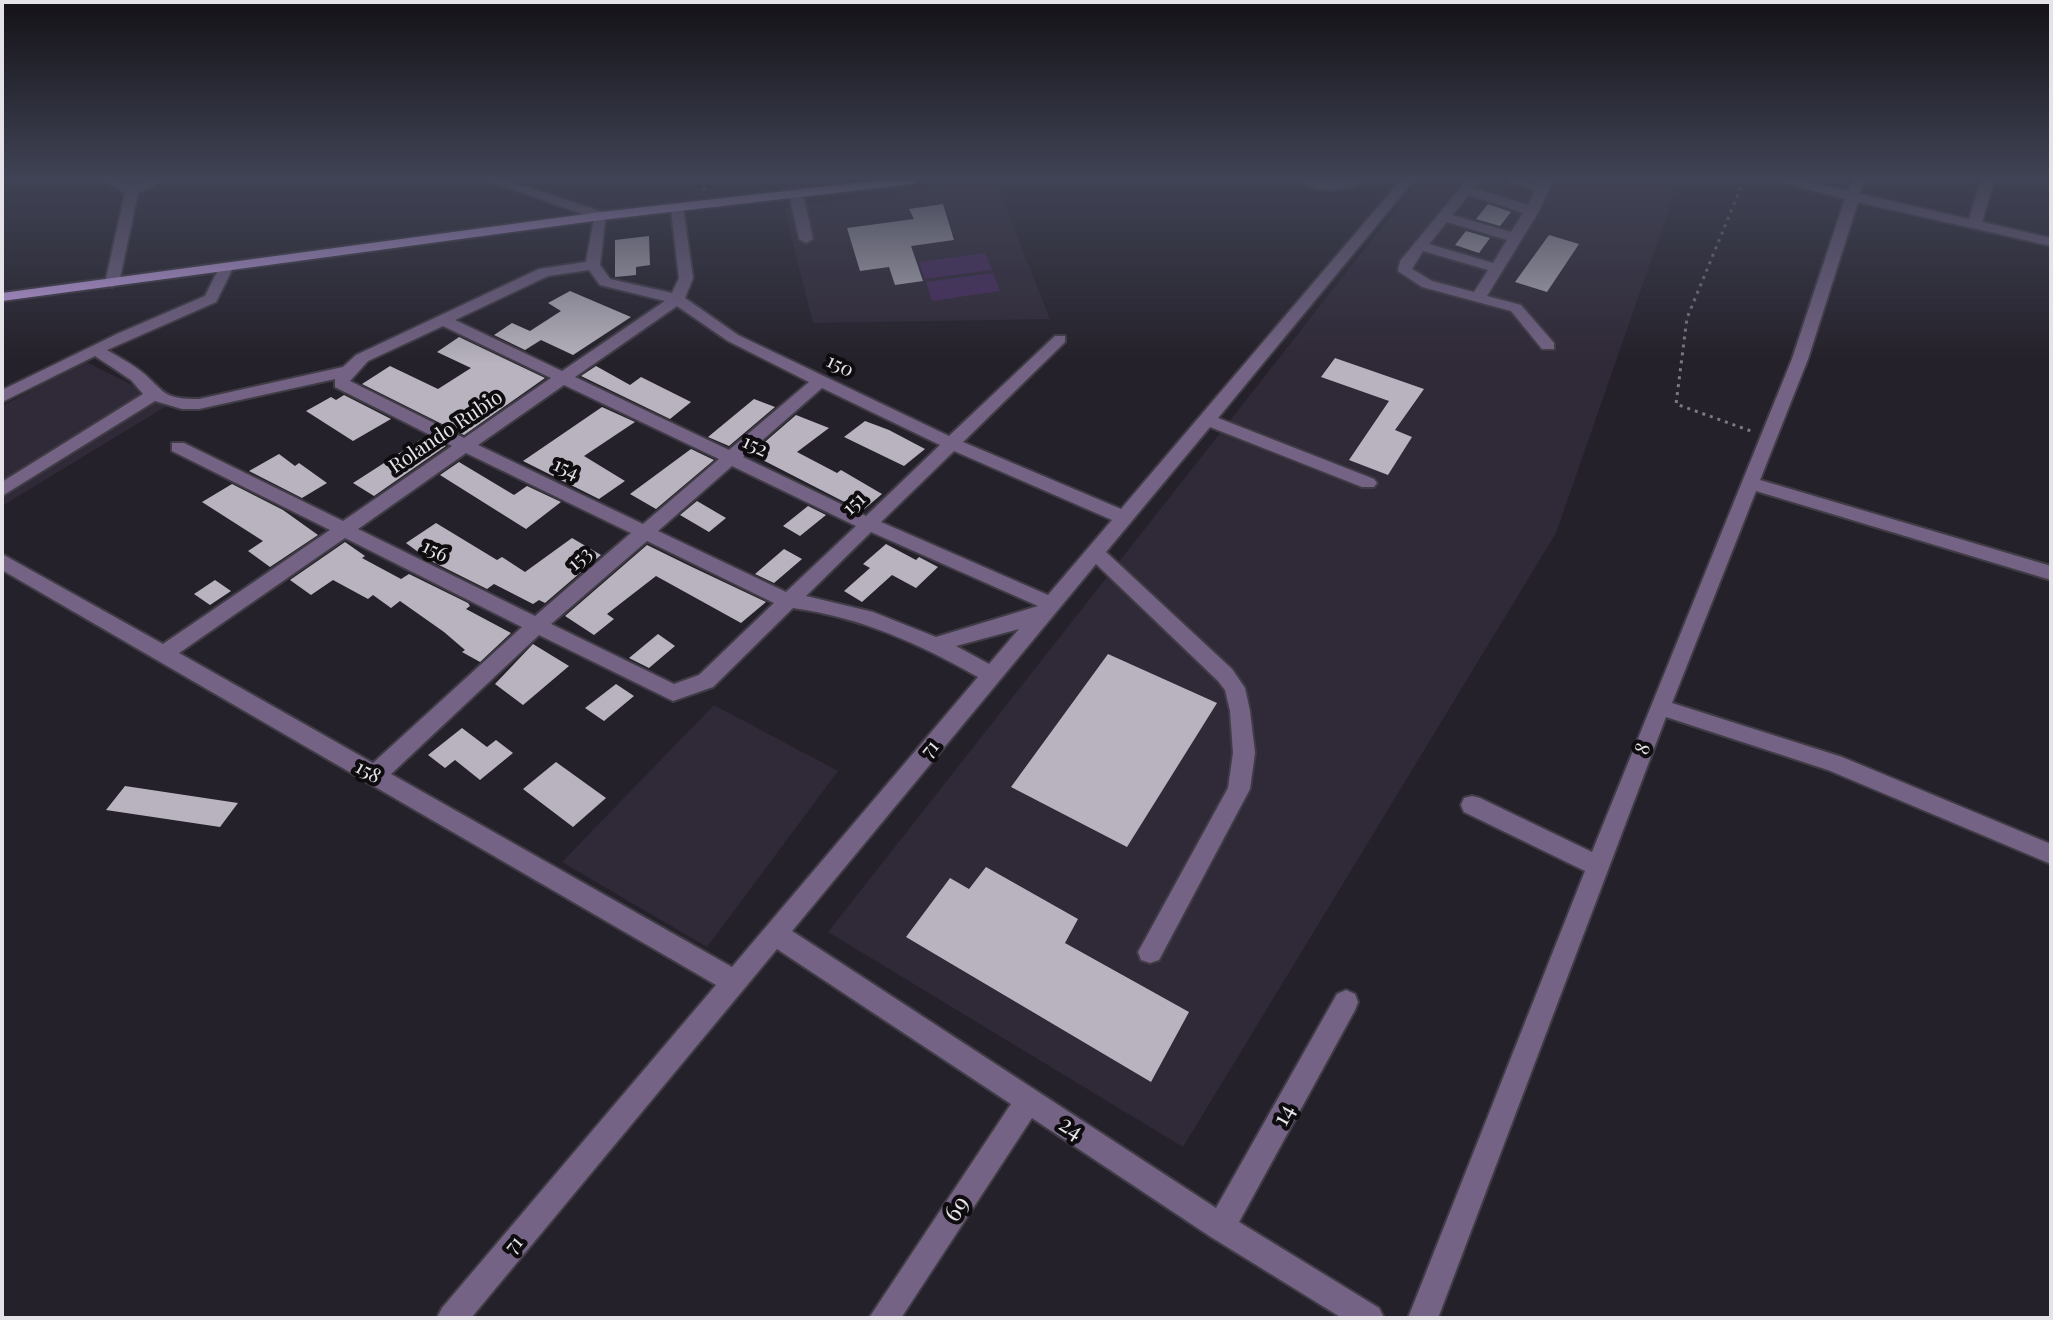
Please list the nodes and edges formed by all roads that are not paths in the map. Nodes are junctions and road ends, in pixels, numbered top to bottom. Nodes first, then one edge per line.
1 (121, 242) edge
2 (416, 242) edge
3 (597, 242) edge
4 (682, 242) edge
5 (1354, 242) edge
6 (1424, 242) edge
7 (1513, 242) edge
8 (1838, 242) edge
9 (1420, 246) junction
10 (593, 265) junction
11 (226, 268) junction
12 (1496, 268) junction
13 (112, 283) junction
14 (2, 297) edge
15 (1479, 297) junction
16 (677, 299) junction
17 (443, 320) junction
18 (1060, 339) dead end
19 (1548, 346) dead end
20 (96, 350) junction
21 (348, 371) junction
22 (563, 379) junction
23 (820, 381) junction
24 (153, 395) junction
25 (2, 397) edge
26 (1207, 420) junction
27 (952, 444) junction
28 (178, 447) dead end
29 (466, 447) junction
30 (732, 460) junction
31 (1368, 483) dead end
32 (1750, 483) junction
33 (2, 490) edge
34 (1124, 518) junction
35 (866, 523) junction
36 (342, 529) junction
37 (645, 531) junction
38 (1095, 552) junction
39 (2, 561) edge
40 (2051, 573) edge
41 (785, 600) junction
42 (1047, 610) junction
43 (536, 626) junction
44 (937, 644) junction
45 (165, 653) junction
46 (992, 675) junction
47 (673, 693) joint
48 (1660, 707) junction
49 (374, 776) junction
50 (1472, 805) dead end
51 (2051, 854) edge
52 (1598, 866) junction
53 (775, 934) junction
54 (1150, 952) dead end
55 (735, 982) junction
56 (1346, 1002) dead end
57 (1029, 1100) junction
58 (1221, 1227) junction
59 (452, 1318) edge
60 (884, 1318) edge
61 (1369, 1318) edge
62 (1423, 1318) edge

1 - 13 street
2 - 11 main road
3 - 10 street
4 - 16 street
5 - 26 street, 71
6 - 9 street
7 - 12 street
8 - 32 street, 8
9 - 12 street
9 - 15 street
10 - 16 street, 150
10 - 17 street
11 - 13 main road
11 - 20 street
12 - 15 street
13 - 14 main road
15 - 19 street
16 - 22 street, Rolando Rubio
16 - 23 street, 150
17 - 21 street
17 - 22 street, 152
18 - 27 street, 151
20 - 24 street
20 - 25 street
21 - 24 street
21 - 29 street, 154
22 - 29 street, Rolando Rubio
22 - 30 street, 152
23 - 27 street, 150
23 - 30 street, 153
24 - 33 street
26 - 31 street
26 - 34 street, 71
27 - 34 street, 150
27 - 35 street, 151
28 - 36 street, 156
29 - 36 street, Rolando Rubio
29 - 37 street, 154
30 - 35 street, 152
30 - 37 street, 153
32 - 40 street
32 - 48 street, 8
34 - 38 street, 71
35 - 41 street, 151
35 - 42 street, 152
36 - 43 street, 156
36 - 45 street, Rolando Rubio
37 - 41 street, 154
37 - 43 street, 153
38 - 42 street, 71
38 - 54 street
39 - 45 street, 158
41 - 44 street
41 - 47 street, 151
42 - 44 street
42 - 46 street, 71
43 - 47 street, 156
43 - 49 street, 153
44 - 46 street
45 - 49 street, 158
46 - 53 street, 71
48 - 51 street
48 - 52 street, 8
49 - 55 street, 158
50 - 52 street
52 - 62 street, 8
53 - 55 street, 71
53 - 57 street, 24
55 - 59 street, 71
56 - 58 street, 14
57 - 58 street, 24
57 - 60 street, 69
58 - 61 street, 24

